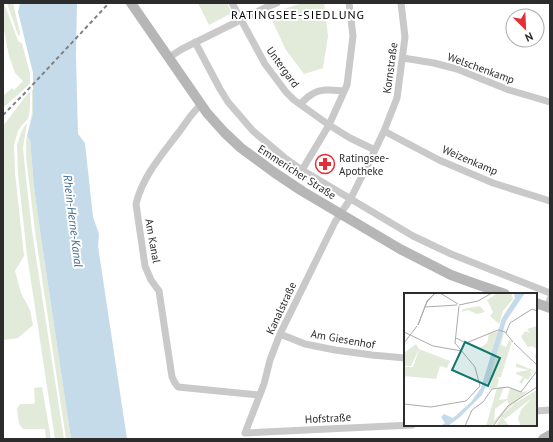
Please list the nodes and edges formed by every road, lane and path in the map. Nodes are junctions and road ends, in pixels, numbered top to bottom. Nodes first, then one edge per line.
1 (131, 3) edge
2 (232, 3) edge
3 (276, 3) edge
4 (349, 3) edge
5 (401, 3) edge
6 (241, 20) junction
7 (195, 42) junction
8 (168, 58) junction
9 (403, 58) junction
10 (344, 91) junction
11 (550, 102) edge
12 (300, 104) junction
13 (202, 105) junction
14 (329, 126) junction
15 (384, 131) junction
16 (375, 150) junction
17 (302, 170) junction
18 (350, 198) junction
19 (550, 200) edge
20 (340, 214) junction
21 (503, 293) edge
22 (531, 293) edge
23 (537, 296) edge
24 (548, 301) edge
25 (280, 334) junction
26 (404, 358) edge
27 (259, 395) junction
28 (550, 410) edge
29 (537, 411) edge
30 (404, 425) edge
31 (245, 433) joint
32 (550, 435) edge
33 (543, 439) edge

1 - 8 main road, Emmericher Straße
2 - 6 street, Untergard
3 - 6 street
4 - 10 street
5 - 9 street, Kornstraße
6 - 7 street
6 - 12 street, Untergard
7 - 8 street
7 - 17 street, Emmericher Straße
8 - 13 main road, Emmericher Straße
9 - 11 street, Welschenkamp
9 - 15 street, Kornstraße
10 - 12 street
10 - 14 street
12 - 14 street, Untergard
13 - 20 main road, Emmericher Straße
13 - 27 street, Am Kanal
14 - 16 street, Untergard
14 - 17 street
15 - 16 street, Kornstraße
15 - 19 street, Weizenkamp
16 - 18 street, Kornstraße
17 - 18 street, Emmericher Straße
18 - 20 street, Kanalstraße
18 - 22 street, Emmericher Straße
20 - 21 main road, Emmericher Straße
20 - 25 street, Kanalstraße
23 - 24 street, Emmericher Straße
25 - 26 street, Am Giesenhof
25 - 27 street, Kanalstraße
27 - 31 street, Kanalstraße
28 - 29 street
30 - 31 street, Hofstraße
32 - 33 main road

